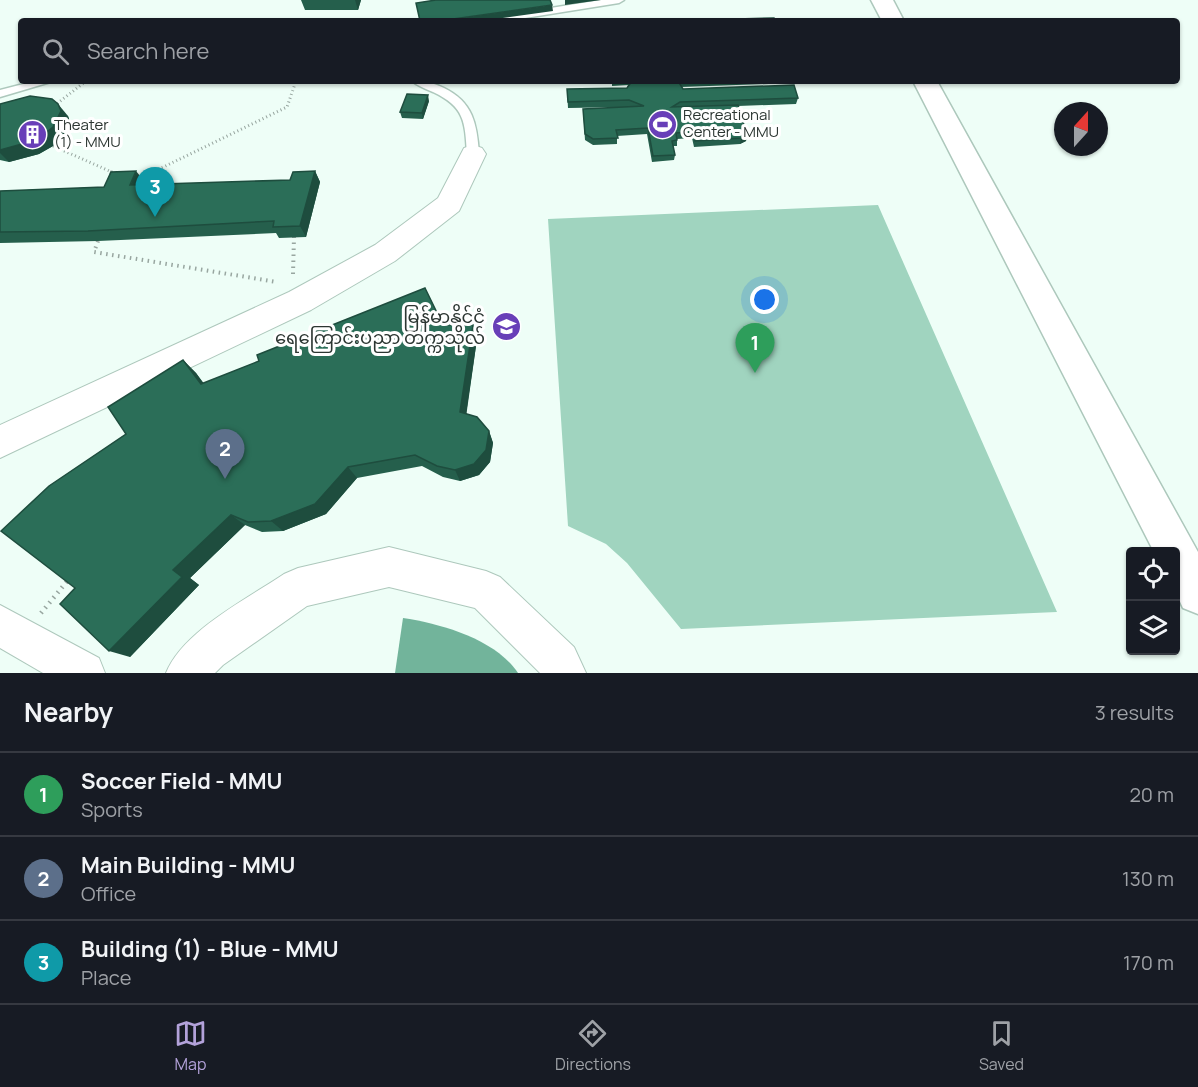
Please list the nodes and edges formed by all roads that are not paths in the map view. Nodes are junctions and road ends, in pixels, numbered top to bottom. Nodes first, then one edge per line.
1 (619, 0) edge
2 (882, 0) edge
3 (507, 18) edge
4 (891, 18) edge
5 (37, 84) edge
6 (425, 84) edge
7 (927, 84) edge
8 (0, 94) edge
9 (472, 154) joint
10 (0, 442) edge
11 (1198, 593) edge
12 (11, 631) edge
13 (84, 673) edge
14 (187, 673) edge
15 (565, 673) edge

1 - 3 lane
2 - 4 street
5 - 8 lane
6 - 9 lane
7 - 11 street
9 - 10 street
12 - 13 street
14 - 15 street

